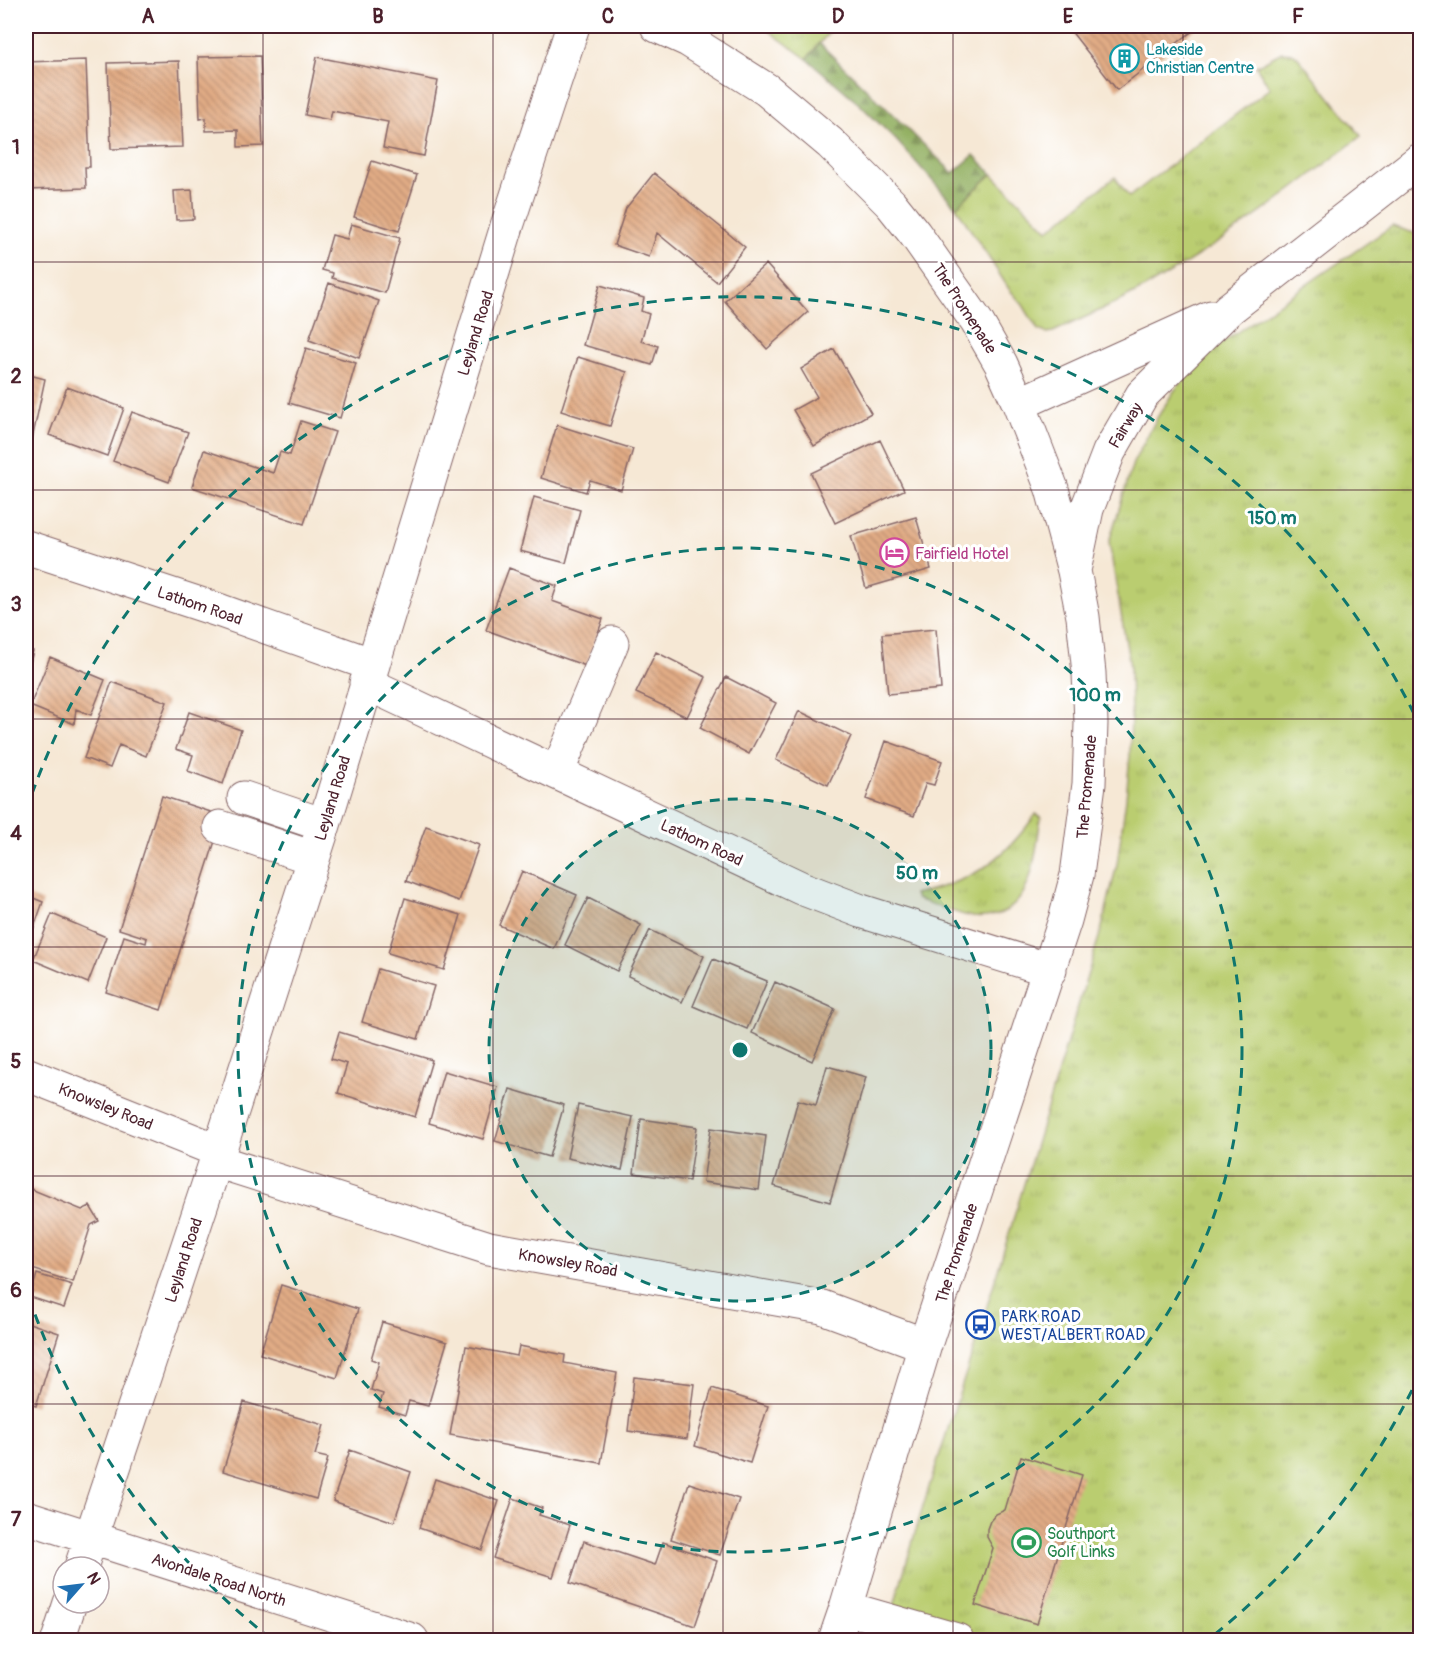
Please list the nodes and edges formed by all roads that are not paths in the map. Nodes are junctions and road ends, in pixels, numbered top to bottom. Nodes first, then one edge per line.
1 (573, 26) edge
2 (657, 26) edge
3 (1420, 160) edge
4 (1229, 309) junction
5 (1019, 404) junction
6 (26, 547) edge
7 (1074, 571) junction
8 (612, 643) dead end
9 (370, 674) junction
10 (557, 773) junction
11 (244, 798) dead end
12 (324, 825) junction
13 (220, 827) dead end
14 (313, 858) junction
15 (1050, 970) junction
16 (26, 1074) edge
17 (217, 1156) junction
18 (925, 1345) junction
19 (26, 1517) edge
20 (86, 1552) edge
21 (846, 1608) junction
22 (66, 1615) edge
23 (58, 1641) edge
24 (412, 1641) edge
25 (835, 1641) edge
26 (957, 1641) edge

1 - 9 street, Leyland Road
2 - 5 street, The Promenade
3 - 4 street, Fairway
4 - 5 street, Fairway
4 - 7 street, Fairway
5 - 7 street, The Promenade
6 - 9 street, Lathom Road
7 - 15 street, The Promenade
8 - 10 street
9 - 10 street, Lathom Road
9 - 12 street, Leyland Road
10 - 15 street, Lathom Road
11 - 12 street
12 - 14 street, Leyland Road
13 - 14 street
14 - 17 street, Leyland Road
15 - 18 street, The Promenade
16 - 17 street, Knowsley Road
17 - 18 street, Knowsley Road
17 - 20 street, Leyland Road
18 - 21 street, The Promenade
19 - 20 street, Avondale Road North
20 - 24 street, Avondale Road North
21 - 25 street, The Promenade
21 - 26 street
22 - 23 street

